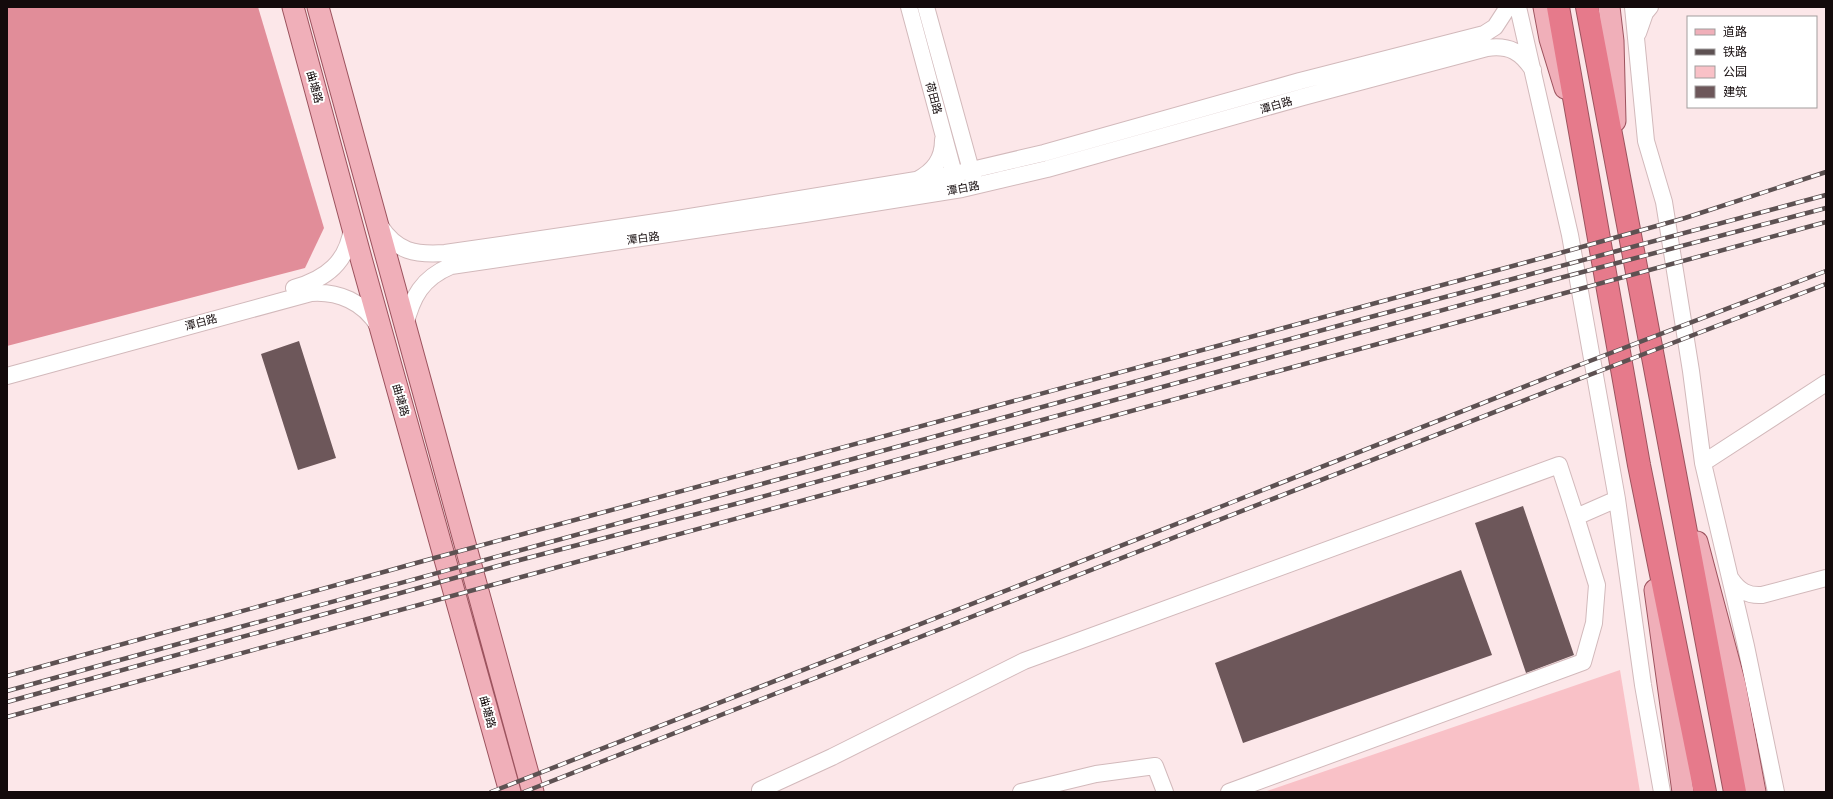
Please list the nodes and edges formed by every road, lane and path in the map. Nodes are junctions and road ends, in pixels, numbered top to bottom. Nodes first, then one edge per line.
1 (294, 7) edge
2 (318, 7) edge
3 (909, 7) edge
4 (926, 7) edge
5 (1508, 7) edge
6 (1518, 7) edge
7 (1544, 7) edge
8 (1558, 7) edge
9 (1587, 7) edge
10 (1609, 7) edge
11 (1633, 7) edge
12 (1650, 7) edge
13 (1637, 37) junction
14 (1533, 70) junction
15 (943, 130) junction
16 (960, 132) junction
17 (1585, 153) junction
18 (1615, 153) junction
19 (1012, 161) junction
20 (973, 178) junction
21 (911, 182) junction
22 (957, 182) junction
23 (375, 217) junction
24 (352, 224) junction
25 (405, 326) junction
26 (382, 333) junction
27 (7, 366) edge
28 (7, 376) edge
29 (1826, 383) edge
30 (1670, 447) junction
31 (1703, 463) junction
32 (1639, 465) junction
33 (1617, 499) junction
34 (1576, 517) junction
35 (1826, 578) edge
36 (1731, 579) junction
37 (1826, 583) edge
38 (1742, 624) junction
39 (760, 790) dead end
40 (510, 792) edge
41 (533, 792) edge
42 (1021, 792) edge
43 (1165, 792) edge
44 (1229, 792) edge
45 (1662, 792) edge
46 (1683, 792) edge
47 (1705, 792) edge
48 (1735, 792) edge
49 (1755, 792) edge
50 (1776, 792) edge

1 - 24 main road, 曲塘路
2 - 23 main road, 曲塘路
3 - 15 street, 荷田路
4 - 16 street, 荷田路
5 - 19 street, 潭白路
6 - 14 street
7 - 17 main road
8 - 17 highway
9 - 18 highway
10 - 18 main road
11 - 13 street
12 - 13 street
13 - 31 street
14 - 20 street, 潭白路
14 - 33 street
15 - 21 street
15 - 22 street, 荷田路
16 - 19 street
16 - 20 street, 荷田路
17 - 32 highway
18 - 30 highway
19 - 20 street, 潭白路
20 - 22 street, 潭白路
21 - 22 street, 潭白路
21 - 23 street, 潭白路
22 - 25 street, 潭白路
23 - 25 main road, 曲塘路
24 - 26 main road, 曲塘路
24 - 27 street, 潭白路
25 - 41 main road, 曲塘路
26 - 28 street, 潭白路
26 - 40 main road, 曲塘路
29 - 31 street
30 - 48 highway
30 - 49 main road
31 - 36 street
32 - 46 main road
32 - 47 highway
33 - 34 street
33 - 45 street
34 - 39 street
34 - 44 street
35 - 36 street
36 - 38 street
37 - 38 street
38 - 50 street
42 - 43 street

